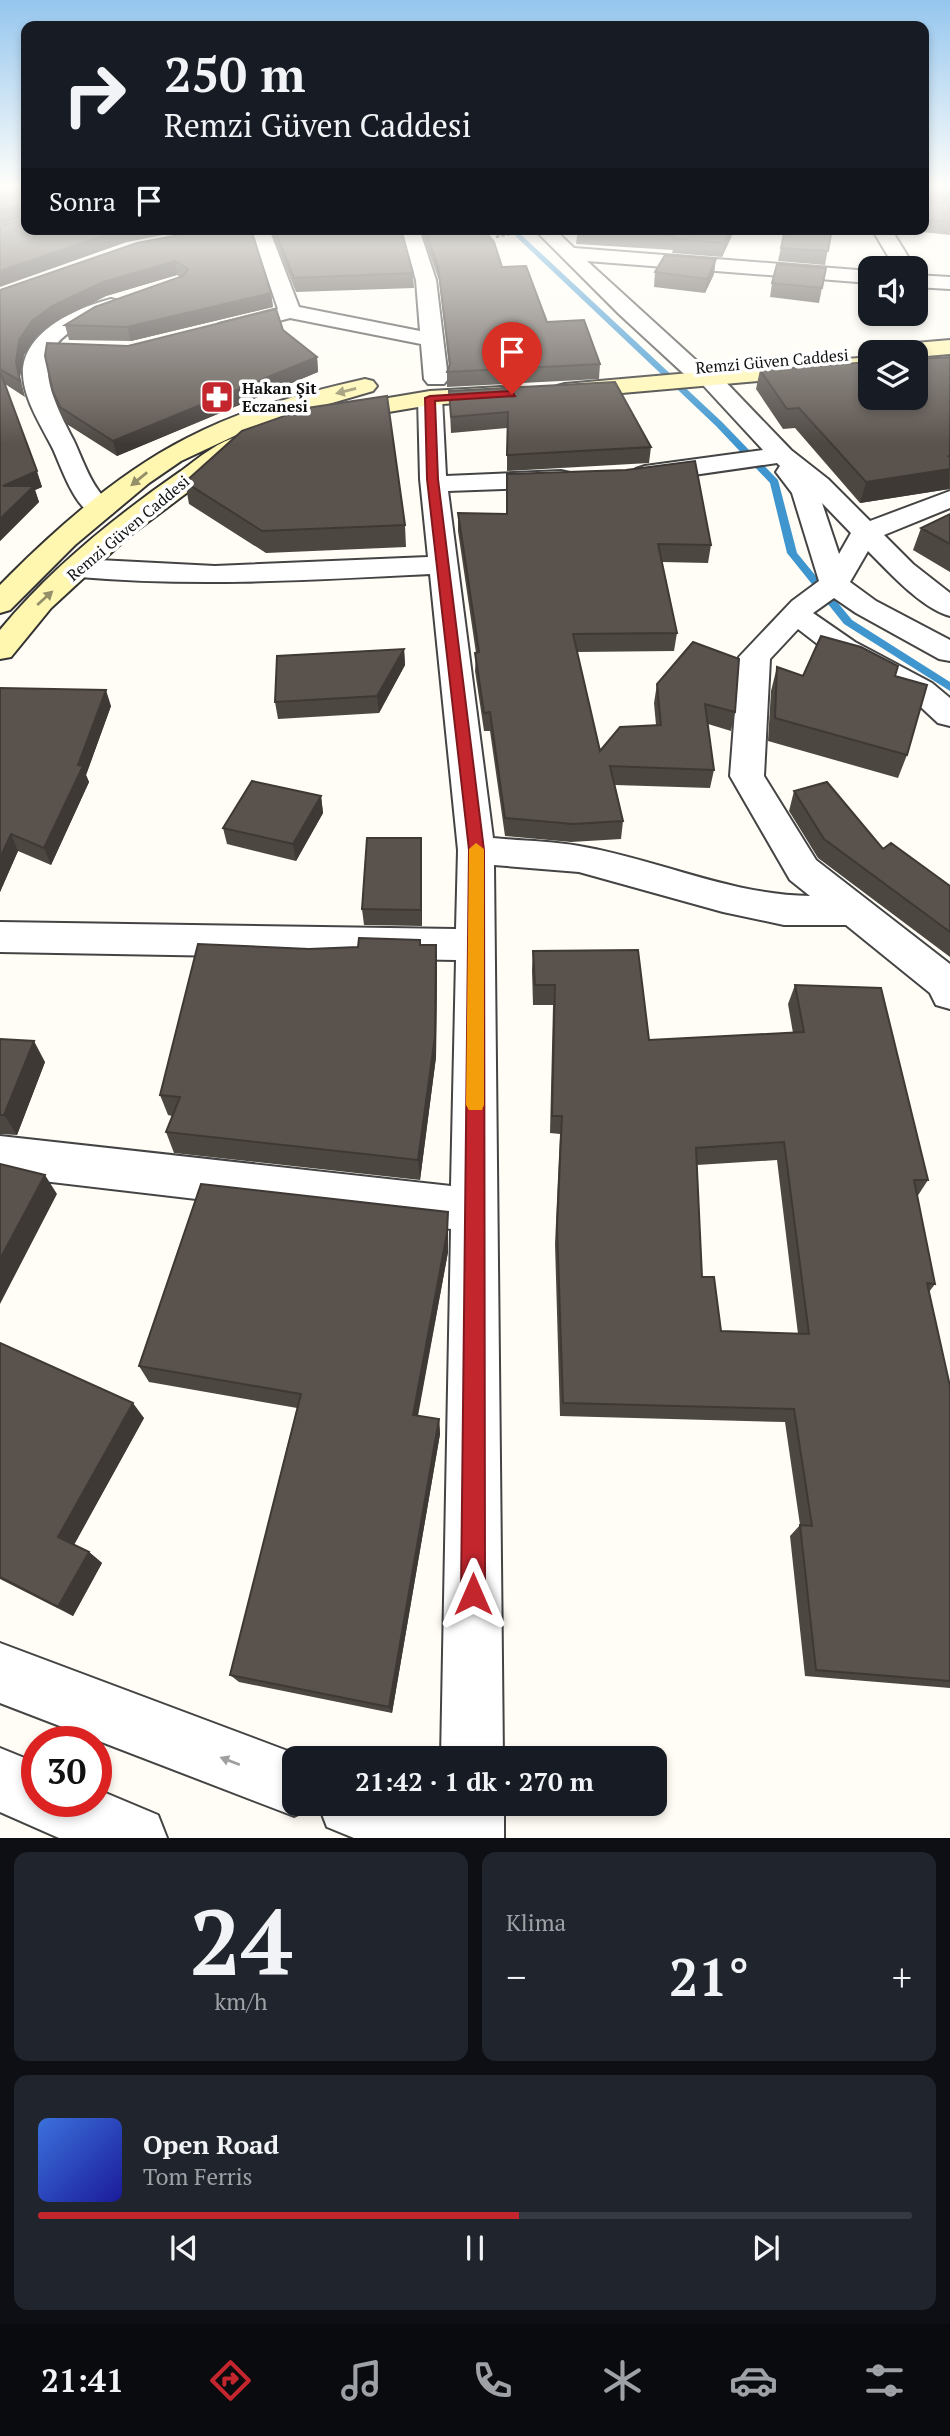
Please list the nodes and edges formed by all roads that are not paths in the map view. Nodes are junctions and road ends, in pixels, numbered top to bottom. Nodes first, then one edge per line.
1 (276, 273) edge
2 (424, 273) edge
3 (589, 273) edge
4 (815, 273) edge
5 (858, 276) edge
6 (928, 282) edge
7 (950, 283) edge
8 (81, 296) edge
9 (128, 300) edge
10 (103, 308) junction
11 (290, 312) junction
12 (212, 333) edge
13 (432, 340) junction
14 (950, 347) edge
15 (40, 348) junction
16 (928, 349) edge
17 (65, 350) edge
18 (858, 355) edge
19 (950, 357) edge
20 (928, 359) edge
21 (858, 365) edge
22 (691, 374) junction
23 (433, 389) junction
24 (783, 457) junction
25 (624, 477) edge
26 (583, 478) edge
27 (433, 484) junction
28 (950, 499) edge
29 (103, 509) junction
30 (866, 532) junction
31 (443, 565) junction
32 (79, 568) junction
33 (3, 595) edge
34 (815, 598) junction
35 (950, 607) edge
36 (0, 650) edge
37 (950, 652) edge
38 (950, 715) edge
39 (476, 850) junction
40 (854, 911) junction
41 (0, 937) edge
42 (476, 945) junction
43 (950, 993) edge
44 (0, 1156) edge
45 (475, 1210) junction
46 (0, 1673) edge
47 (472, 1746) edge
48 (282, 1779) edge
49 (0, 1780) edge
50 (21, 1789) edge
51 (383, 1816) edge
52 (472, 1816) edge
53 (86, 1817) edge
54 (135, 1838) edge
55 (443, 1838) edge
56 (472, 1838) edge

1 - 11 street
2 - 13 street
3 - 22 street
4 - 5 street
6 - 7 street
8 - 10 street
9 - 10 street
10 - 15 street
11 - 12 street
11 - 13 street
13 - 23 street
14 - 16 main road
15 - 17 street
15 - 29 street
18 - 22 main road, Remzi Güven Caddesi
19 - 20 main road
21 - 22 main road, Remzi Güven Caddesi
22 - 23 main road, Remzi Güven Caddesi
22 - 24 street
23 - 27 street
23 -> 29 main road, Remzi Güven Caddesi
23 - 32 main road, Remzi Güven Caddesi
24 - 25 street
24 - 30 street
24 - 34 street
26 - 27 street
27 - 31 street
28 - 30 street
29 - 33 main road, Remzi Güven Caddesi
30 - 34 street
30 - 35 street
31 - 32 street
31 - 39 street
36 -> 32 main road, Remzi Güven Caddesi
34 - 37 street
34 - 38 street
34 - 40 street
39 - 40 street
39 - 42 street
40 - 43 street
41 - 42 street
42 - 45 street
44 - 45 street
45 - 47 street
48 -> 46 street
49 - 50 street
51 - 55 street
52 - 56 street
53 - 54 street

